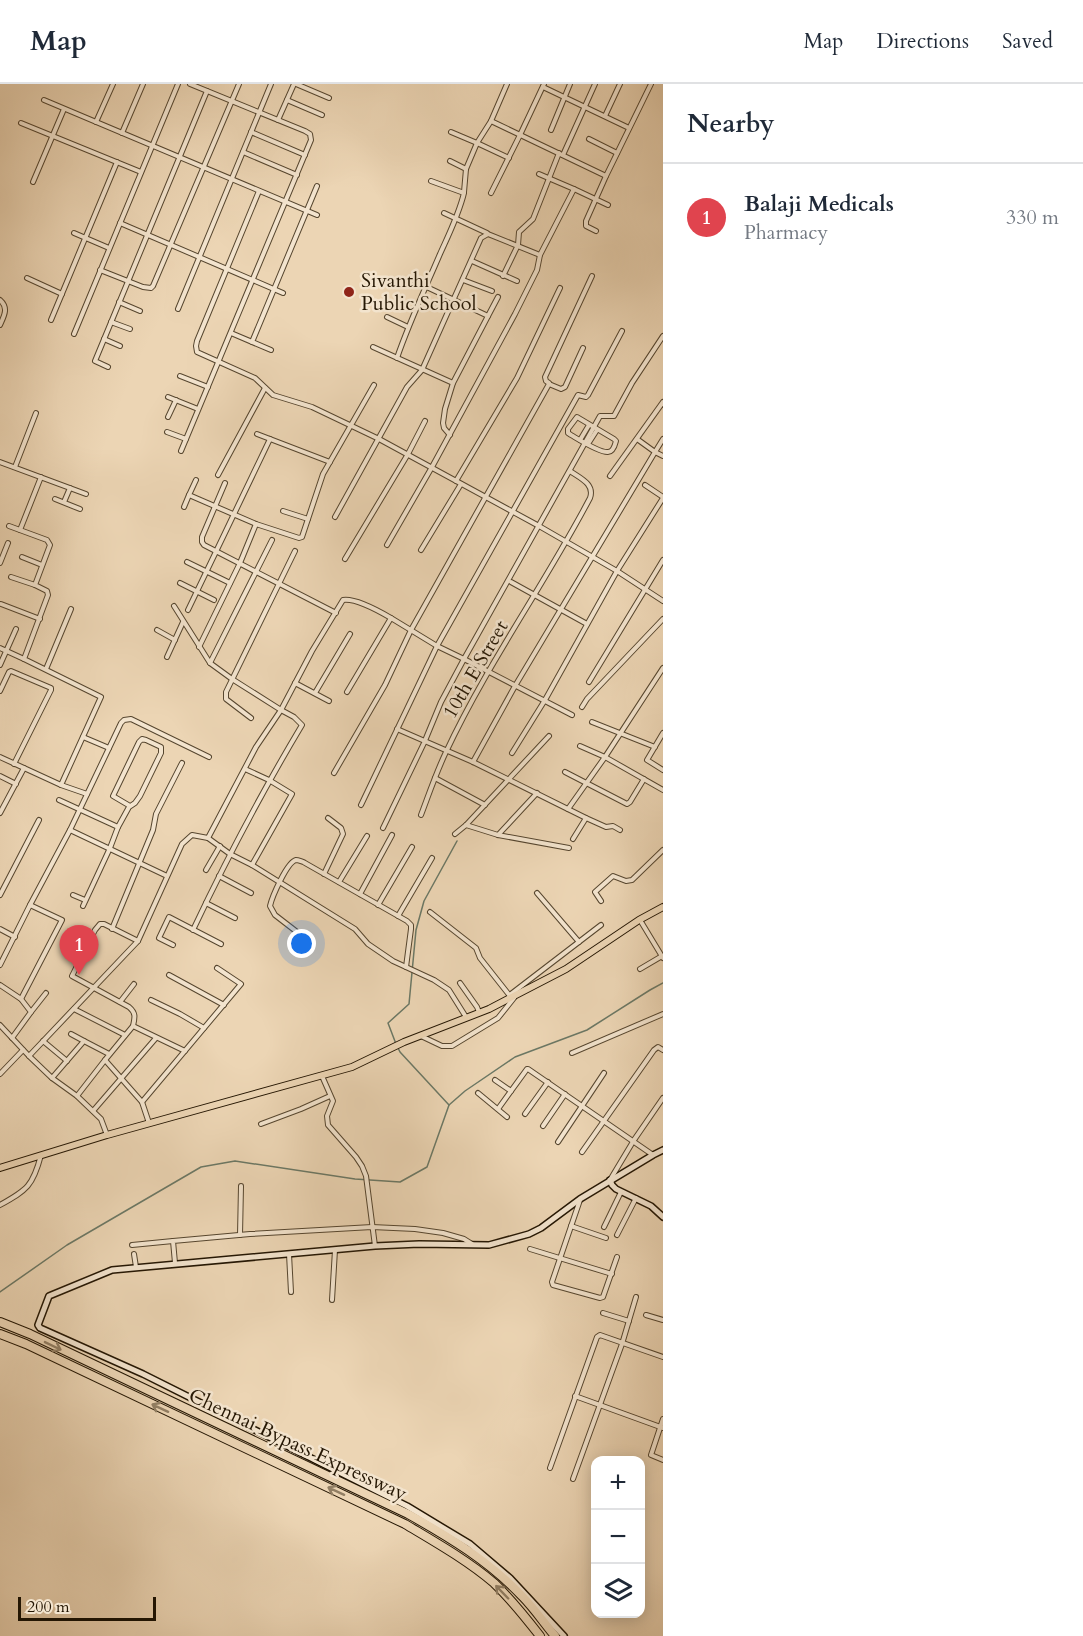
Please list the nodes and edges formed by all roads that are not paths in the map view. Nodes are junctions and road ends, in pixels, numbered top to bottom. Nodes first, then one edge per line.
1 (112, 84) edge
2 (142, 84) edge
3 (178, 84) edge
4 (189, 84) edge
5 (239, 84) edge
6 (271, 84) edge
7 (295, 84) edge
8 (507, 84) edge
9 (570, 84) edge
10 (595, 84) edge
11 (621, 84) edge
12 (651, 84) edge
13 (544, 86) edge
14 (207, 92) junction
15 (564, 96) junction
16 (329, 98) dead end
17 (44, 100) dead end
18 (287, 100) junction
19 (232, 102) junction
20 (585, 107) junction
21 (64, 109) junction
22 (259, 112) junction
23 (322, 114) dead end
24 (605, 116) junction
25 (278, 120) junction
26 (491, 121) junction
27 (96, 122) junction
28 (21, 123) dead end
29 (629, 128) junction
30 (551, 130) dead end
31 (251, 132) junction
32 (452, 132) dead end
33 (122, 133) junction
34 (53, 135) junction
35 (520, 135) junction
36 (589, 139) dead end
37 (477, 143) junction
38 (152, 146) junction
39 (243, 152) junction
40 (617, 153) junction
41 (561, 154) junction
42 (305, 155) junction
43 (179, 157) junction
44 (509, 158) junction
45 (450, 161) dead end
46 (117, 162) junction
47 (204, 168) junction
48 (466, 169) junction
49 (141, 172) junction
50 (539, 174) dead end
51 (297, 175) junction
52 (606, 176) junction
53 (549, 178) junction
54 (232, 179) junction
55 (431, 181) dead end
56 (33, 182) dead end
57 (317, 186) dead end
58 (574, 189) junction
59 (260, 191) junction
60 (464, 193) junction
61 (491, 193) dead end
62 (595, 199) junction
63 (286, 202) junction
64 (608, 205) dead end
65 (306, 211) junction
66 (444, 213) dead end
67 (317, 215) dead end
68 (455, 218) junction
69 (120, 223) junction
70 (596, 231) dead end
71 (74, 233) dead end
72 (488, 234) junction
73 (147, 235) junction
74 (85, 238) junction
75 (171, 245) junction
76 (518, 245) junction
77 (110, 248) junction
78 (540, 255) junction
79 (199, 257) junction
80 (472, 261) junction
81 (227, 269) junction
82 (100, 270) junction
83 (502, 276) junction
84 (591, 276) dead end
85 (27, 278) dead end
86 (253, 280) junction
87 (463, 280) junction
88 (128, 281) junction
89 (414, 281) dead end
90 (517, 281) dead end
91 (426, 287) junction
92 (560, 288) dead end
93 (274, 289) junction
94 (492, 291) dead end
95 (284, 293) dead end
96 (62, 294) junction
97 (498, 297) dead end
98 (0, 300) edge
99 (454, 301) junction
100 (119, 302) junction
101 (178, 309) dead end
102 (140, 311) dead end
103 (488, 316) junction
104 (387, 317) dead end
105 (51, 320) dead end
106 (111, 322) junction
107 (0, 325) edge
108 (408, 327) junction
109 (130, 329) dead end
110 (622, 331) dead end
111 (231, 333) junction
112 (74, 334) dead end
113 (663, 336) edge
114 (104, 339) junction
115 (252, 342) junction
116 (120, 346) dead end
117 (373, 347) dead end
118 (583, 348) dead end
119 (271, 350) dead end
120 (397, 358) junction
121 (218, 362) junction
122 (108, 367) dead end
123 (422, 370) junction
124 (180, 376) dead end
125 (453, 383) junction
126 (374, 384) dead end
127 (549, 384) junction
128 (208, 387) junction
129 (265, 388) junction
130 (168, 397) dead end
131 (176, 400) junction
132 (663, 402) edge
133 (198, 409) junction
134 (36, 412) dead end
135 (168, 417) dead end
136 (425, 421) dead end
137 (350, 424) junction
138 (589, 425) junction
139 (595, 429) junction
140 (167, 432) dead end
141 (257, 434) dead end
142 (450, 435) junction
143 (186, 439) junction
144 (379, 439) junction
145 (637, 439) junction
146 (663, 439) edge
147 (270, 440) junction
148 (580, 440) junction
149 (587, 444) junction
150 (181, 451) dead end
151 (656, 452) junction
152 (408, 454) junction
153 (663, 456) edge
154 (0, 462) edge
155 (330, 462) junction
156 (15, 467) junction
157 (432, 467) junction
158 (570, 471) junction
159 (218, 475) dead end
160 (610, 476) dead end
161 (41, 477) junction
162 (196, 480) dead end
163 (459, 482) junction
164 (225, 483) dead end
165 (645, 485) dead end
166 (70, 488) junction
167 (86, 494) dead end
168 (189, 495) junction
169 (485, 497) junction
170 (663, 497) edge
171 (55, 499) dead end
172 (64, 502) junction
173 (184, 507) dead end
174 (215, 507) junction
175 (80, 509) dead end
176 (284, 511) dead end
177 (511, 512) junction
178 (234, 515) junction
179 (335, 517) dead end
180 (308, 519) junction
181 (256, 524) junction
182 (9, 526) dead end
183 (539, 526) junction
184 (20, 530) junction
185 (272, 540) dead end
186 (8, 543) dead end
187 (566, 543) junction
188 (387, 545) dead end
189 (295, 550) dead end
190 (421, 550) dead end
191 (217, 551) junction
192 (22, 557) dead end
193 (592, 557) junction
194 (345, 559) dead end
195 (663, 561) edge
196 (187, 562) dead end
197 (0, 563) edge
198 (240, 563) junction
199 (42, 566) junction
200 (207, 571) junction
201 (617, 571) junction
202 (257, 572) junction
203 (11, 577) dead end
204 (279, 582) junction
205 (511, 582) dead end
206 (180, 583) dead end
207 (230, 583) junction
208 (34, 585) junction
209 (645, 590) junction
210 (196, 591) junction
211 (535, 595) junction
212 (214, 600) dead end
213 (663, 601) edge
214 (1, 604) edge
215 (174, 606) dead end
216 (71, 609) dead end
217 (561, 609) junction
218 (188, 610) dead end
219 (336, 613) junction
220 (391, 618) junction
221 (40, 619) junction
222 (663, 620) edge
223 (183, 622) junction
224 (587, 624) junction
225 (16, 630) dead end
226 (156, 630) dead end
227 (411, 630) junction
228 (350, 634) dead end
229 (175, 640) junction
230 (436, 646) junction
231 (199, 647) junction
232 (0, 648) edge
233 (6, 651) junction
234 (167, 657) dead end
235 (464, 658) junction
236 (24, 659) junction
237 (210, 663) junction
238 (0, 665) edge
239 (663, 668) edge
240 (46, 669) junction
241 (489, 672) junction
242 (232, 679) junction
243 (589, 682) dead end
244 (295, 683) junction
245 (516, 686) junction
246 (0, 691) edge
247 (347, 692) dead end
248 (315, 693) junction
249 (545, 700) junction
250 (328, 701) dead end
251 (582, 707) dead end
252 (281, 710) junction
253 (572, 716) dead end
254 (251, 718) dead end
255 (592, 722) dead end
256 (397, 729) junction
257 (620, 734) junction
258 (663, 734) edge
259 (549, 736) dead end
260 (83, 737) junction
261 (424, 741) junction
262 (580, 746) dead end
263 (655, 747) junction
264 (109, 748) junction
265 (446, 751) junction
266 (512, 753) dead end
267 (0, 757) edge
268 (209, 757) dead end
269 (605, 757) junction
270 (473, 762) junction
271 (182, 763) dead end
272 (14, 764) junction
273 (24, 768) junction
274 (245, 769) junction
275 (663, 770) edge
276 (565, 772) dead end
277 (334, 773) dead end
278 (0, 776) edge
279 (435, 778) junction
280 (509, 779) junction
281 (644, 779) junction
282 (269, 780) junction
283 (587, 783) junction
284 (16, 784) junction
285 (61, 785) junction
286 (663, 790) edge
287 (106, 793) dead end
288 (537, 793) junction
289 (87, 794) junction
290 (113, 797) junction
291 (59, 800) dead end
292 (361, 805) dead end
293 (485, 805) junction
294 (130, 806) junction
295 (568, 808) junction
296 (80, 810) junction
297 (0, 813) edge
298 (420, 815) dead end
299 (328, 818) dead end
300 (586, 818) junction
301 (39, 820) dead end
302 (466, 825) junction
303 (118, 827) junction
304 (383, 828) dead end
305 (70, 830) junction
306 (621, 830) dead end
307 (455, 834) dead end
308 (392, 835) dead end
309 (498, 835) junction
310 (367, 836) dead end
311 (208, 838) junction
312 (573, 839) dead end
313 (220, 846) junction
314 (110, 848) junction
315 (412, 848) dead end
316 (569, 848) dead end
317 (663, 850) edge
318 (230, 854) junction
319 (432, 858) dead end
320 (139, 863) junction
321 (252, 865) junction
322 (206, 870) dead end
323 (324, 874) junction
324 (167, 876) junction
325 (219, 876) junction
326 (279, 882) junction
327 (339, 882) junction
328 (251, 893) dead end
329 (537, 893) dead end
330 (0, 894) edge
331 (360, 894) junction
332 (73, 895) dead end
333 (85, 900) junction
334 (601, 901) dead end
335 (206, 903) junction
336 (30, 905) junction
337 (378, 905) junction
338 (83, 906) dead end
339 (663, 907) edge
340 (430, 912) dead end
341 (398, 916) junction
342 (235, 918) dead end
343 (639, 920) junction
344 (601, 925) dead end
345 (0, 929) edge
346 (112, 929) junction
347 (193, 930) junction
348 (15, 937) junction
349 (138, 941) junction
350 (310, 942) dead end
351 (579, 942) junction
352 (221, 944) dead end
353 (173, 945) dead end
354 (662, 957) edge
355 (0, 965) edge
356 (217, 968) dead end
357 (408, 968) junction
358 (640, 969) dead end
359 (169, 975) dead end
360 (460, 983) dead end
361 (134, 984) dead end
362 (0, 985) edge
363 (93, 988) junction
364 (46, 993) dead end
365 (512, 996) junction
366 (21, 999) junction
367 (151, 1000) dead end
368 (120, 1002) junction
369 (224, 1005) junction
370 (74, 1009) junction
371 (32, 1012) junction
372 (480, 1013) junction
373 (663, 1014) edge
374 (466, 1018) junction
375 (133, 1026) junction
376 (1, 1028) edge
377 (204, 1028) junction
378 (71, 1034) dead end
379 (125, 1035) junction
380 (420, 1036) junction
381 (12, 1038) junction
382 (156, 1038) junction
383 (44, 1041) junction
384 (84, 1041) junction
385 (23, 1050) junction
386 (663, 1050) edge
387 (185, 1051) junction
388 (572, 1053) dead end
389 (109, 1054) junction
390 (29, 1056) junction
391 (105, 1060) junction
392 (67, 1061) junction
393 (604, 1073) dead end
394 (0, 1074) edge
395 (322, 1076) junction
396 (52, 1078) junction
397 (121, 1078) junction
398 (495, 1080) dead end
399 (548, 1082) junction
400 (511, 1091) junction
401 (478, 1093) dead end
402 (565, 1094) junction
403 (76, 1096) junction
404 (330, 1096) junction
405 (663, 1098) edge
406 (142, 1102) junction
407 (583, 1106) junction
408 (498, 1109) junction
409 (93, 1111) junction
410 (525, 1114) dead end
411 (507, 1117) dead end
412 (605, 1121) junction
413 (149, 1123) junction
414 (261, 1124) dead end
415 (543, 1126) dead end
416 (107, 1135) junction
417 (634, 1140) junction
418 (558, 1142) dead end
419 (663, 1150) edge
420 (582, 1152) dead end
421 (42, 1155) junction
422 (653, 1155) junction
423 (0, 1168) edge
424 (610, 1180) junction
425 (241, 1186) dead end
426 (621, 1191) junction
427 (637, 1198) junction
428 (580, 1199) junction
429 (0, 1205) edge
430 (663, 1216) edge
431 (571, 1226) junction
432 (372, 1227) junction
433 (603, 1227) dead end
434 (240, 1235) junction
435 (617, 1235) dead end
436 (606, 1238) dead end
437 (173, 1241) junction
438 (132, 1245) dead end
439 (375, 1245) junction
440 (472, 1245) junction
441 (335, 1249) junction
442 (530, 1249) dead end
443 (289, 1253) junction
444 (134, 1254) dead end
445 (617, 1257) dead end
446 (560, 1258) junction
447 (175, 1263) junction
448 (136, 1268) junction
449 (612, 1274) junction
450 (291, 1292) dead end
451 (636, 1297) dead end
452 (332, 1300) dead end
453 (603, 1313) dead end
454 (646, 1315) dead end
455 (663, 1320) edge
456 (629, 1321) junction
457 (0, 1322) edge
458 (0, 1334) edge
459 (622, 1344) junction
460 (663, 1357) edge
461 (575, 1396) junction
462 (600, 1404) junction
463 (663, 1419) edge
464 (662, 1427) edge
465 (663, 1460) edge
466 (550, 1468) dead end
467 (573, 1479) dead end
468 (540, 1636) edge
469 (555, 1636) edge
470 (564, 1636) edge

1 - 27 street
2 - 33 street
3 - 38 street
4 - 14 street
5 - 19 street
6 - 22 street
7 - 16 street
7 - 18 street
8 - 26 street
9 - 15 street
10 - 20 street
11 - 24 street
12 - 29 street
13 - 15 street
13 - 35 street
14 - 19 street
14 - 43 street
15 - 20 street
15 - 30 street
17 - 21 street
18 - 23 street
18 - 25 street
19 - 22 street
19 - 47 street
20 - 24 street
20 - 41 street
21 - 27 street
21 - 34 street
22 - 25 street
22 - 31 street
24 - 29 street
25 - 42 street
26 - 35 street
26 - 37 street
27 - 33 street
28 - 34 street
29 - 40 street
31 - 39 street
31 - 42 street
32 - 37 street
33 - 38 street
34 - 46 street
34 - 56 street
35 - 41 street
35 - 44 street
36 - 40 street
37 - 44 street
37 - 48 street
38 - 43 street
38 - 49 street
39 - 51 street
39 - 54 street
40 - 52 street
41 - 52 street
41 - 53 street
42 - 51 street
43 - 47 street
43 - 73 street
44 - 61 street
45 - 48 street
46 - 49 street
46 - 74 street
47 - 54 street
47 - 75 street
48 - 60 street
49 - 69 street
50 - 53 street
51 - 63 street
52 - 62 street
53 - 58 street
53 - 76 street
54 - 59 street
54 - 79 street
55 - 60 street
57 - 65 street
58 - 62 street
58 - 78 street
59 - 63 street
59 - 81 street
60 - 68 street
62 - 64 street
62 - 70 street
63 - 65 street
63 - 86 street
65 - 67 street
65 - 93 street
66 - 68 street
68 - 72 street
68 - 91 street
69 - 73 street
69 - 77 street
71 - 74 street
72 - 76 street
72 - 80 street
73 - 75 street
73 - 88 street
74 - 77 street
74 - 96 street
75 - 79 street
75 - 88 street
76 - 78 street
76 - 83 street
77 - 82 street
78 - 142 street
79 - 81 street
79 - 101 street
80 - 83 street
80 - 87 street
81 - 86 street
81 - 121 street
82 - 88 street
82 - 112 street
83 - 90 street
84 - 127 street
85 - 96 street
86 - 93 street
86 - 111 street
87 - 94 street
87 - 99 street
88 - 100 street
89 - 91 street
91 - 99 street
91 - 108 street
92 - 163 street
93 - 95 street
93 - 115 street
96 - 105 street
97 - 103 street
98 - 107 street
99 - 103 street
99 - 123 street
100 - 102 street
100 - 106 street
103 - 125 street
104 - 108 street
106 - 109 street
106 - 114 street
108 - 120 street
110 - 177 street
111 - 115 street
111 - 121 street
113 - 139 street
114 - 116 street
114 - 122 street
115 - 119 street
117 - 120 street
118 - 127 street
120 - 123 street
121 - 128 street
121 - 129 street
123 - 125 street
123 - 144 street
124 - 128 street
125 - 142 street
126 - 137 street
127 - 169 street
128 - 133 street
129 - 137 street
129 - 159 street
130 - 131 street
131 - 133 street
131 - 135 street
132 - 145 street
133 - 143 street
134 - 156 street
136 - 152 street
137 - 144 street
137 - 155 street
138 - 139 street
138 - 148 street
138 - 148 street
139 - 149 street
139 - 149 street
140 - 143 street
141 - 147 street
142 - 157 street
143 - 150 street
144 - 152 street
144 - 179 street
145 - 151 street
145 - 160 street
146 - 151 street
147 - 155 street
147 - 178 street
148 - 149 street
149 - 158 street
151 - 153 street
151 - 193 street
152 - 157 street
152 - 194 street
154 - 156 street
155 - 180 street
156 - 161 street
157 - 163 street
157 - 188 street
158 - 183 street
158 - 187 street, 10th E Street
161 - 166 street
161 - 184 street
162 - 168 street
163 - 169 street
163 - 190 street
164 - 174 street
165 - 170 street
166 - 167 street
166 - 172 street
168 - 173 street
168 - 174 street
169 - 177 street
169 - 227 street
170 - 201 street
171 - 172 street
172 - 175 street
174 - 178 street
174 - 191 street
176 - 180 street
177 - 183 street
177 - 230 street
178 - 181 street
178 - 191 street
180 - 181 street
181 - 198 street
182 - 184 street
183 - 187 street
183 - 235 street
184 - 199 street
185 - 202 street
186 - 197 street
187 - 193 street
187 - 211 street, 10th E Street
189 - 204 street
191 - 198 street
191 - 200 street
192 - 199 street
193 - 201 street
193 - 217 street
195 - 209 street
196 - 200 street
198 - 202 street
198 - 207 street
199 - 208 street
200 - 207 street
200 - 210 street
201 - 209 street
201 - 224 street
202 - 204 street
202 - 237 street
203 - 208 street
204 - 219 street
204 - 242 street
205 - 211 street
206 - 210 street
207 - 231 street
208 - 221 street
209 - 213 street
209 - 243 street
210 - 212 street
210 - 218 street
211 - 217 street
211 - 241 street, 10th E Street
214 - 221 street
215 - 223 street
216 - 240 street
217 - 224 street
217 - 245 street
219 - 220 street
219 - 244 street
220 - 227 street
220 - 247 street
221 - 236 street
222 - 251 street
223 - 229 street
223 - 231 street
224 - 249 street
225 - 233 street
226 - 229 street
227 - 230 street
227 - 277 street
228 - 248 street
229 - 234 street
230 - 235 street
230 - 256 street
231 - 237 street
232 - 233 street
233 - 236 street
233 - 238 street
235 - 241 street
235 - 261 street
236 - 240 street
237 - 242 street
239 - 257 street
240 - 260 street
241 - 245 street
241 - 265 street, 10th E Street
242 - 252 street
242 - 254 street
244 - 248 street
244 - 252 street
245 - 249 street
245 - 270 street
246 - 272 street
248 - 250 street
249 - 253 street
249 - 266 street
252 - 274 street
252 - 282 street
255 - 257 street
256 - 261 street
256 - 292 street
257 - 263 street
257 - 269 street
258 - 263 street
259 - 280 street
260 - 264 street
260 - 285 street
261 - 265 street
261 - 304 street
262 - 269 street
263 - 275 street
264 - 268 street
264 - 289 street
265 - 270 street
265 - 279 street, 10th E Street
267 - 272 street
269 - 281 street
269 - 283 street
270 - 280 street
271 - 320 street
272 - 273 street
273 - 284 street
273 - 285 street
274 - 282 street
274 - 311 street
276 - 283 street
278 - 284 street
279 - 293 street
279 - 298 street, 10th E Street
280 - 288 street
280 - 293 street
281 - 283 street
281 - 286 street
282 - 318 street
282 - 321 street
283 - 295 street
284 - 297 street
285 - 289 street
287 - 290 street
288 - 295 street
288 - 309 street
289 - 296 street
290 - 294 street
290 - 294 street
291 - 296 street
293 - 302 street
294 - 303 street
295 - 300 street
296 - 303 street
296 - 305 street
299 - 323 street
300 - 306 street
300 - 312 street
301 - 330 street
302 - 307 street
302 - 309 street
303 - 314 street
305 - 314 street
305 - 336 street
308 - 331 street
309 - 316 street
310 - 327 street
311 - 313 street
311 - 324 street
313 - 318 street
313 - 322 street
314 - 320 street
314 - 333 street
315 - 337 street
317 - 334 street
318 - 321 street
318 - 325 street
319 - 341 street
320 - 324 street
320 - 346 street
321 - 326 street
323 - 326 street
323 - 327 street
324 - 349 street
325 - 328 street
325 - 335 street
326 - 350 street
326 - 357 street
327 - 331 street
329 - 351 street
331 - 337 street
332 - 333 street
333 - 338 street
335 - 342 street
335 - 347 street
336 - 348 street
336 - 366 street
337 - 341 street
339 - 343 main road
340 - 365 street
341 - 357 street
343 - 354 street
343 - 365 main road
344 - 351 street
345 - 348 street
346 - 349 street
346 - 363 street
347 - 352 street
347 - 353 street
348 - 355 street
349 - 363 street
351 - 365 street
354 - 358 street
356 - 369 street
357 - 374 street
359 - 369 street
360 - 372 street
361 - 368 street
362 - 366 street
363 - 368 street
363 - 370 street
364 - 371 street
365 - 372 main road
365 - 380 street
366 - 371 street
367 - 377 street
368 - 375 street
369 - 377 street
370 - 379 street
370 - 383 street
371 - 381 street
372 - 374 main road
373 - 388 street
374 - 380 main road
375 - 379 street
375 - 382 street
376 - 381 street
377 - 387 street
378 - 384 street
379 - 389 street
380 - 395 main road
381 - 385 street
382 - 387 street
382 - 397 street
383 - 390 street
383 - 392 street
384 - 389 street
384 - 392 street
385 - 390 street
385 - 394 street
386 - 412 street
387 - 406 street
389 - 391 street
390 - 396 street
391 - 397 street
391 - 403 street
392 - 396 street
393 - 407 street
395 - 404 street
395 - 413 main road
396 - 403 street
397 - 406 street
397 - 409 street
398 - 400 street
399 - 400 street
399 - 402 street
399 - 410 street
400 - 408 street
401 - 408 street
402 - 407 street
402 - 415 street
403 - 409 street
404 - 414 street
404 - 432 street
405 - 417 street
406 - 413 street
407 - 412 street
407 - 418 street
408 - 411 street
409 - 416 street
412 - 417 street
412 - 420 street
413 - 416 main road
416 - 421 main road
417 - 422 street
417 - 424 street
419 - 422 street
421 - 423 main road
421 - 429 street
422 - 424 street
424 - 426 street
424 - 428 street
425 - 434 street
426 - 427 street
426 - 433 street
427 - 430 street
427 - 435 street
428 - 431 street
428 - 440 street
431 - 436 street
431 - 446 street
432 - 434 street
432 - 439 street
432 - 440 street
434 - 437 street
437 - 438 street
437 - 447 street
439 - 440 street
439 - 441 street
441 - 443 street
441 - 452 street
442 - 446 street
443 - 447 street
443 - 450 street
444 - 448 street
445 - 449 street
446 - 449 street
446 - 449 street
447 - 448 street
448 - 470 street
451 - 456 street
453 - 456 street
454 - 455 street
456 - 459 street
457 -> 469 highway, Chennai Bypass Expressway
468 -> 458 highway, Chennai Bypass Expressway
459 - 460 street
459 - 461 street
459 - 462 street
461 - 462 street
461 - 466 street
462 - 464 street
462 - 467 street
463 - 464 street
464 - 465 street

